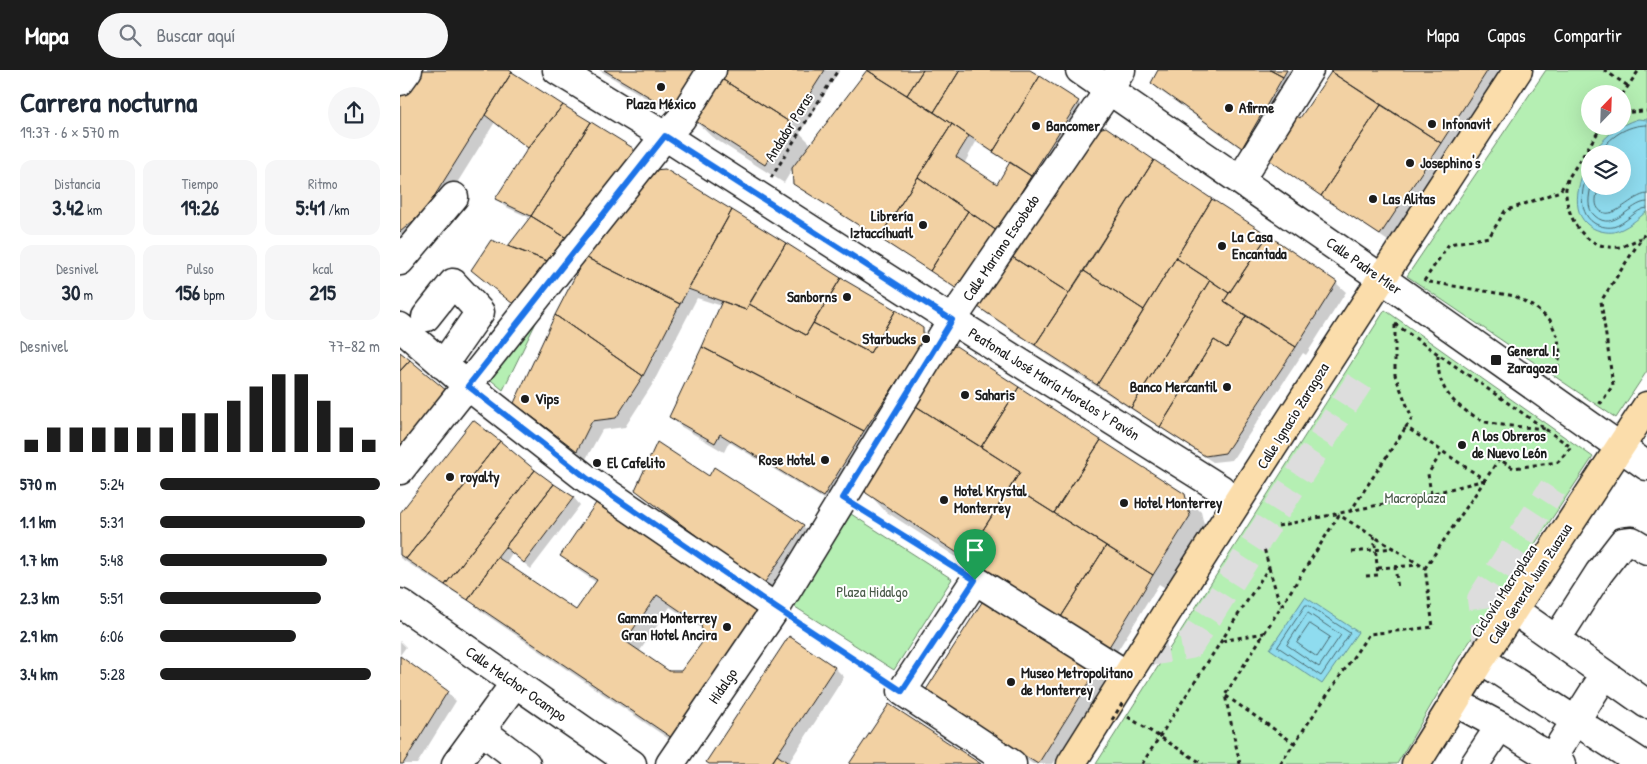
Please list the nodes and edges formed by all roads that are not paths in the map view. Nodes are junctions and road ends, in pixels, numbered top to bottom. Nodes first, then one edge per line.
1 (408, 70) edge
2 (557, 70) edge
3 (712, 70) edge
4 (1080, 70) edge
5 (1309, 70) edge
6 (1518, 70) edge
7 (1115, 80) edge
8 (400, 81) edge
9 (665, 136) junction
10 (1240, 180) junction
11 (454, 197) dead end
12 (400, 260) edge
13 (1381, 278) junction
14 (426, 316) dead end
15 (952, 320) junction
16 (400, 327) edge
17 (443, 365) junction
18 (468, 386) junction
19 (1647, 406) edge
20 (1620, 447) junction
21 (1647, 466) edge
22 (400, 470) edge
23 (1221, 489) dead end
24 (1647, 550) edge
25 (400, 603) edge
26 (776, 608) junction
27 (1514, 610) junction
28 (1556, 640) junction
29 (1494, 668) dead end
30 (1605, 674) junction
31 (515, 683) junction
32 (1119, 700) junction
33 (1456, 702) junction
34 (1647, 704) edge
35 (1576, 721) junction
36 (1500, 726) junction
37 (481, 730) junction
38 (622, 761) edge
39 (1556, 761) edge
40 (456, 764) edge
41 (526, 764) edge
42 (670, 764) edge
43 (1012, 764) edge
44 (1071, 764) edge
45 (1416, 764) edge
46 (1475, 764) edge
47 (1642, 764) edge

1 - 8 street
2 - 9 street, Peatonal José María Morelos Y Pavón
3 - 9 street
4 - 7 street, Calle Padre Mier
5 - 10 street
6 - 13 main road, Calle Ignacio Zaragoza
7 - 10 street, Calle Padre Mier
7 - 15 street, Calle Mariano Escobedo
9 - 15 street, Peatonal José María Morelos Y Pavón
9 - 18 street
10 - 13 street, Calle Padre Mier
11 - 12 street
13 - 20 street, Calle Padre Mier
13 - 32 main road, Calle Ignacio Zaragoza
14 - 17 street
15 - 23 street, Peatonal José María Morelos Y Pavón
15 - 26 street, Calle Mariano Escobedo
16 - 17 street
17 - 18 street
18 - 22 street
18 - 26 street
19 - 20 main road, Calle General Juan Zuazua
20 - 21 street, Calle Padre Mier
20 - 27 main road, Calle General Juan Zuazua
24 - 28 street
25 - 31 street, Calle Melchor Ocampo
26 - 42 street, Hidalgo
27 - 28 street
27 - 33 main road, Calle General Juan Zuazua
28 - 30 street
29 - 35 street
30 - 34 street
30 - 35 street
31 - 37 street
31 - 38 street, Calle Melchor Ocampo
32 - 43 street
32 - 44 main road, Calle Ignacio Zaragoza
33 - 36 street
33 - 45 main road, Calle General Juan Zuazua
35 - 39 street
35 - 47 street
36 - 39 street
36 - 46 street
37 - 40 street
37 - 41 street

